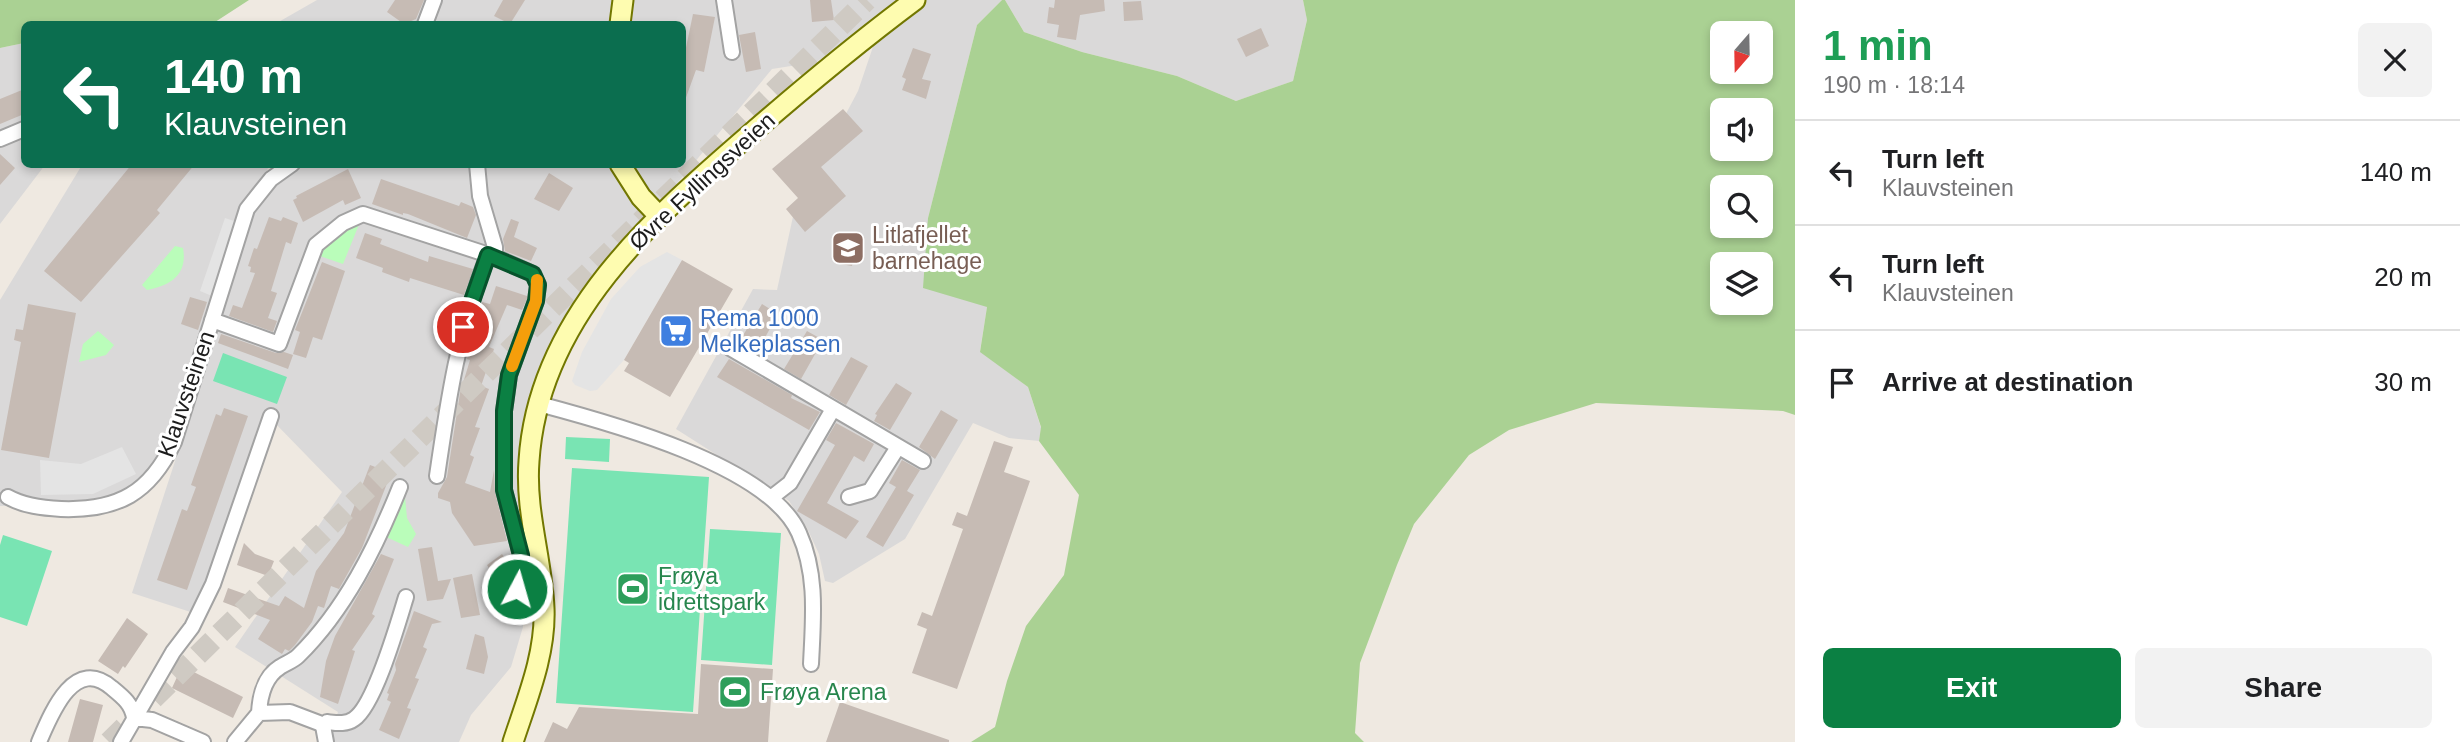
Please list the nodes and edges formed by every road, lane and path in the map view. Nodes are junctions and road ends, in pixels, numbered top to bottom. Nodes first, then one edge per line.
1 (434, 0) edge
2 (623, 0) edge
3 (724, 0) edge
4 (915, 0) edge
5 (426, 21) edge
6 (620, 21) edge
7 (732, 52) dead end
8 (21, 130) edge
9 (0, 139) edge
10 (286, 168) edge
11 (477, 168) edge
12 (623, 168) edge
13 (659, 216) junction
14 (492, 256) junction
15 (212, 320) junction
16 (730, 348) dead end
17 (539, 404) junction
18 (833, 409) junction
19 (271, 416) dead end
20 (898, 447) junction
21 (923, 461) dead end
22 (437, 476) dead end
23 (400, 487) dead end
24 (8, 497) dead end
25 (772, 497) junction
26 (849, 497) dead end
27 (406, 597) dead end
28 (513, 607) dead end
29 (811, 664) dead end
30 (259, 713) junction
31 (134, 719) junction
32 (323, 726) junction
33 (39, 742) edge
34 (121, 742) edge
35 (203, 742) edge
36 (235, 742) edge
37 (326, 742) edge
38 (513, 742) edge

1 - 5 street
2 - 6 main road
3 - 7 street
4 - 13 main road, Øvre Fyllingsveien
8 - 9 street
10 - 15 street, Klauvsteinen
11 - 14 street
12 - 13 main road
13 - 17 main road, Øvre Fyllingsveien
14 - 15 street, Klauvsteinen
14 - 22 street
14 - 28 street, Klauvsteinen
15 - 24 street, Klauvsteinen
16 - 18 street
17 - 25 street
17 - 38 main road, Øvre Fyllingsveien
18 - 20 street
18 - 25 street
19 - 31 street
20 - 21 street
20 - 26 street
23 - 30 street
25 - 29 street
27 - 32 street
30 - 32 street
30 - 36 street
31 - 33 street
31 - 34 street
31 - 35 street
32 - 37 street

